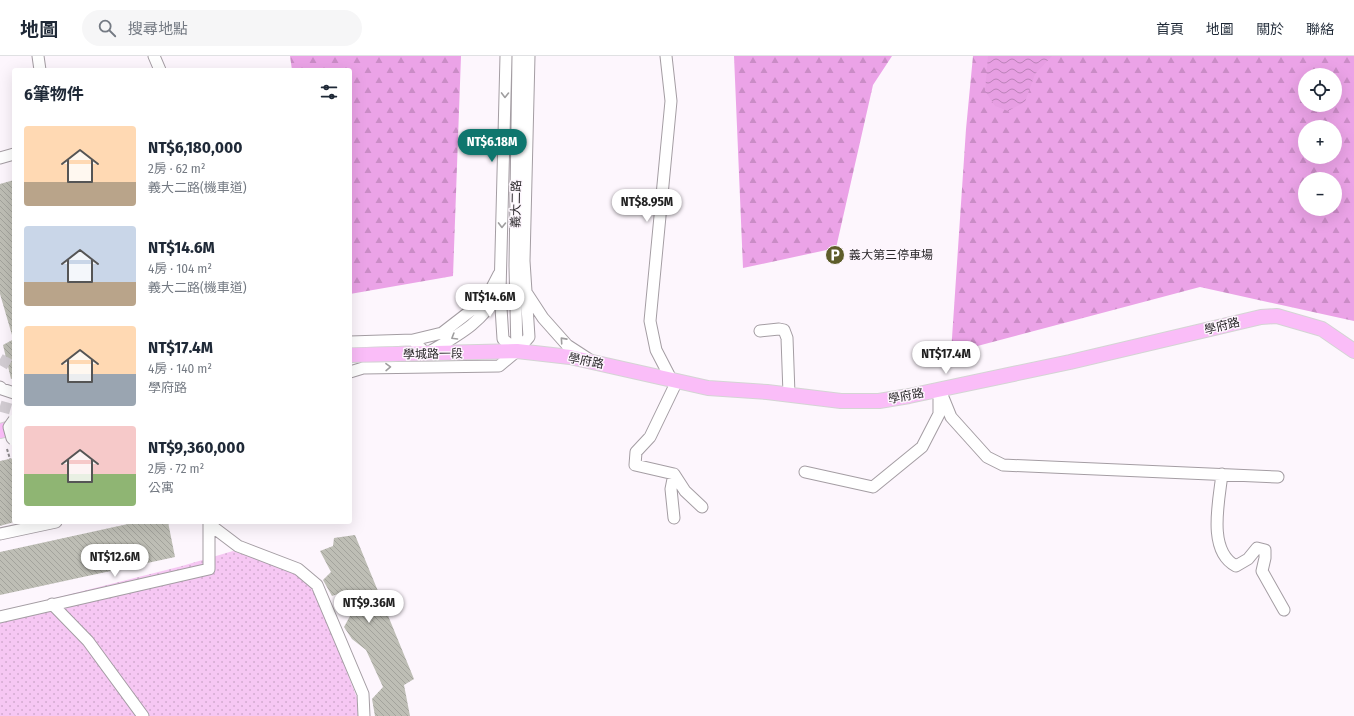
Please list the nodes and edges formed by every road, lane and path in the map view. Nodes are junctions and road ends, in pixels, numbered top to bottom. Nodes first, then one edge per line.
1 (38, 56) edge
2 (154, 56) edge
3 (506, 56) edge
4 (518, 56) edge
5 (529, 56) edge
6 (666, 56) edge
7 (40, 68) edge
8 (159, 68) edge
9 (12, 155) edge
10 (0, 158) edge
11 (515, 266) junction
12 (501, 270) junction
13 (526, 291) junction
14 (500, 292) junction
15 (760, 331) dead end
16 (413, 340) junction
17 (352, 342) edge
18 (517, 351) junction
19 (1354, 351) edge
20 (426, 354) junction
21 (352, 355) edge
22 (382, 355) junction
23 (594, 362) junction
24 (352, 365) edge
25 (352, 371) edge
26 (674, 380) junction
27 (0, 387) edge
28 (940, 390) junction
29 (12, 392) edge
30 (789, 394) junction
31 (12, 423) edge
32 (12, 428) edge
33 (0, 431) edge
34 (12, 438) edge
35 (805, 472) dead end
36 (674, 474) junction
37 (1222, 474) junction
38 (1278, 477) dead end
39 (702, 507) dead end
40 (674, 518) dead end
41 (47, 524) edge
42 (209, 524) edge
43 (210, 524) edge
44 (0, 534) edge
45 (52, 604) junction
46 (1284, 610) dead end
47 (0, 617) edge
48 (143, 716) edge
49 (364, 716) edge

1 - 7 street
2 - 8 street
3 -> 12 street
4 - 11 street, 義大二路
5 - 13 street
6 - 26 street
9 - 10 street
11 - 13 street
11 - 14 street
11 - 18 street, 義大二路
12 - 14 street
12 - 16 street
13 - 18 street
23 -> 13 street
14 - 18 street
14 -> 20 street
15 - 30 street
16 - 17 street
16 - 20 street
18 - 20 main road, 學城路一段
18 - 23 main road, 學府路
25 -> 18 street
19 - 28 main road, 學府路
20 - 22 main road, 學城路一段
21 - 22 main road, 學城路一段
22 - 24 street
23 - 26 main road, 學府路
26 - 30 main road, 學府路
26 - 36 street
27 - 29 street
28 - 30 main road, 學府路
28 - 35 street
28 - 37 street
31 - 34 street, bridge
32 - 33 main road
36 - 39 street
36 - 40 street
37 - 38 street
37 - 46 street
41 - 44 street
42 - 45 street
43 - 49 street
45 - 47 street
45 - 48 street

